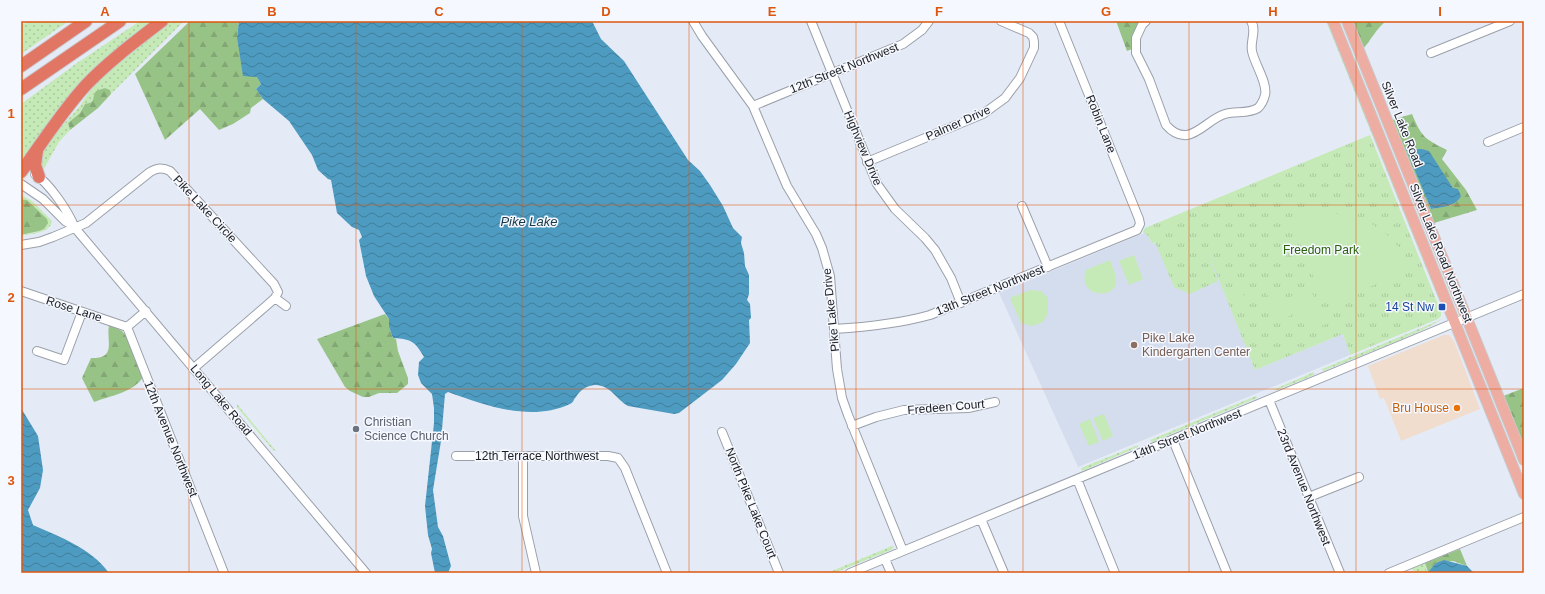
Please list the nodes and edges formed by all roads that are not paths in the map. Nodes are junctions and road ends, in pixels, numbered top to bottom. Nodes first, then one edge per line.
1 (86, 21) edge
2 (120, 21) edge
3 (162, 21) edge
4 (693, 21) edge
5 (811, 21) edge
6 (929, 21) edge
7 (1001, 21) edge
8 (1059, 21) edge
9 (1146, 21) edge
10 (1251, 21) edge
11 (1332, 21) edge
12 (1346, 21) edge
13 (1510, 21) edge
14 (1431, 53) dead end
15 (21, 66) edge
16 (832, 74) junction
17 (21, 90) edge
18 (753, 106) junction
19 (1524, 127) edge
20 (1488, 142) dead end
21 (37, 150) junction
22 (867, 162) junction
23 (22, 168) edge
24 (39, 177) junction
25 (21, 184) edge
26 (1022, 206) dead end
27 (1138, 227) joint
28 (75, 228) junction
29 (21, 245) edge
30 (1048, 267) junction
31 (21, 292) edge
32 (1524, 294) edge
33 (275, 298) junction
34 (961, 303) junction
35 (286, 306) dead end
36 (146, 311) junction
37 (82, 312) junction
38 (1467, 318) junction
39 (1455, 323) junction
40 (127, 327) junction
41 (834, 329) junction
42 (37, 351) dead end
43 (194, 368) junction
44 (1269, 400) junction
45 (995, 402) dead end
46 (852, 426) junction
47 (722, 432) dead end
48 (1173, 440) junction
49 (456, 456) dead end
50 (523, 456) junction
51 (1524, 460) edge
52 (1359, 477) dead end
53 (1077, 479) junction
54 (1524, 494) edge
55 (1309, 497) junction
56 (1524, 517) edge
57 (981, 519) junction
58 (903, 551) junction
59 (885, 559) junction
60 (224, 573) edge
61 (366, 573) edge
62 (536, 573) edge
63 (667, 573) edge
64 (779, 573) edge
65 (850, 573) edge
66 (891, 573) edge
67 (1004, 573) edge
68 (1116, 573) edge
69 (1228, 573) edge
70 (1340, 573) edge
71 (1389, 573) edge

1 - 15 highway
2 - 17 highway
3 - 21 highway
4 - 18 street, Pike Lake Drive
5 - 16 street, Highview Drive
6 - 16 street, 12th Street Northwest
7 - 22 street, Palmer Drive
8 - 27 street, Robin Lane
9 - 10 street
11 - 39 main road, Silver Lake Road Northwest
12 - 38 main road, Silver Lake Road
13 - 14 street
16 - 18 street, 12th Street Northwest
16 - 22 street, Highview Drive
18 - 41 street, Pike Lake Drive
19 - 20 street
21 - 23 highway
21 - 24 highway
22 - 34 street, Highview Drive
23 - 24 street, Long Lake Road
24 - 28 street, Long Lake Road
25 - 28 street, Long Lake Road
26 - 30 street
27 - 30 street, 13th Street Northwest
28 - 29 street
28 - 33 street, Pike Lake Circle
28 - 36 street, Long Lake Road
30 - 34 street, 13th Street Northwest
31 - 37 street, Rose Lane
32 - 38 street, 14th Street Northwest
33 - 35 street
33 - 43 street
34 - 41 street, 13th Street Northwest
36 - 40 street
36 - 43 street, Long Lake Road
37 - 40 street, Rose Lane
37 - 42 street
38 - 39 street, 14th Street Northwest
38 - 51 main road, Silver Lake Road
39 - 44 street, 14th Street Northwest
39 - 54 main road, Silver Lake Road Northwest
40 - 60 street, 12th Avenue Northwest
41 - 46 street, Pike Lake Drive
43 - 61 street, Long Lake Road
44 - 48 street, 14th Street Northwest
44 - 55 street, 23rd Avenue Northwest
45 - 46 street, Fredeen Court
46 - 58 street, Pike Lake Drive
47 - 64 street, North Pike Lake Court
48 - 53 street, 14th Street Northwest
48 - 69 street
49 - 50 street, 12th Terrace Northwest
50 - 62 street
50 - 63 street, 12th Terrace Northwest
52 - 55 street
53 - 57 street, 14th Street Northwest
53 - 68 street
55 - 70 street, 23rd Avenue Northwest
56 - 71 street
57 - 58 street, 14th Street Northwest
57 - 67 street
58 - 59 street, 14th Street Northwest
59 - 65 street, 14th Street Northwest
59 - 66 street

